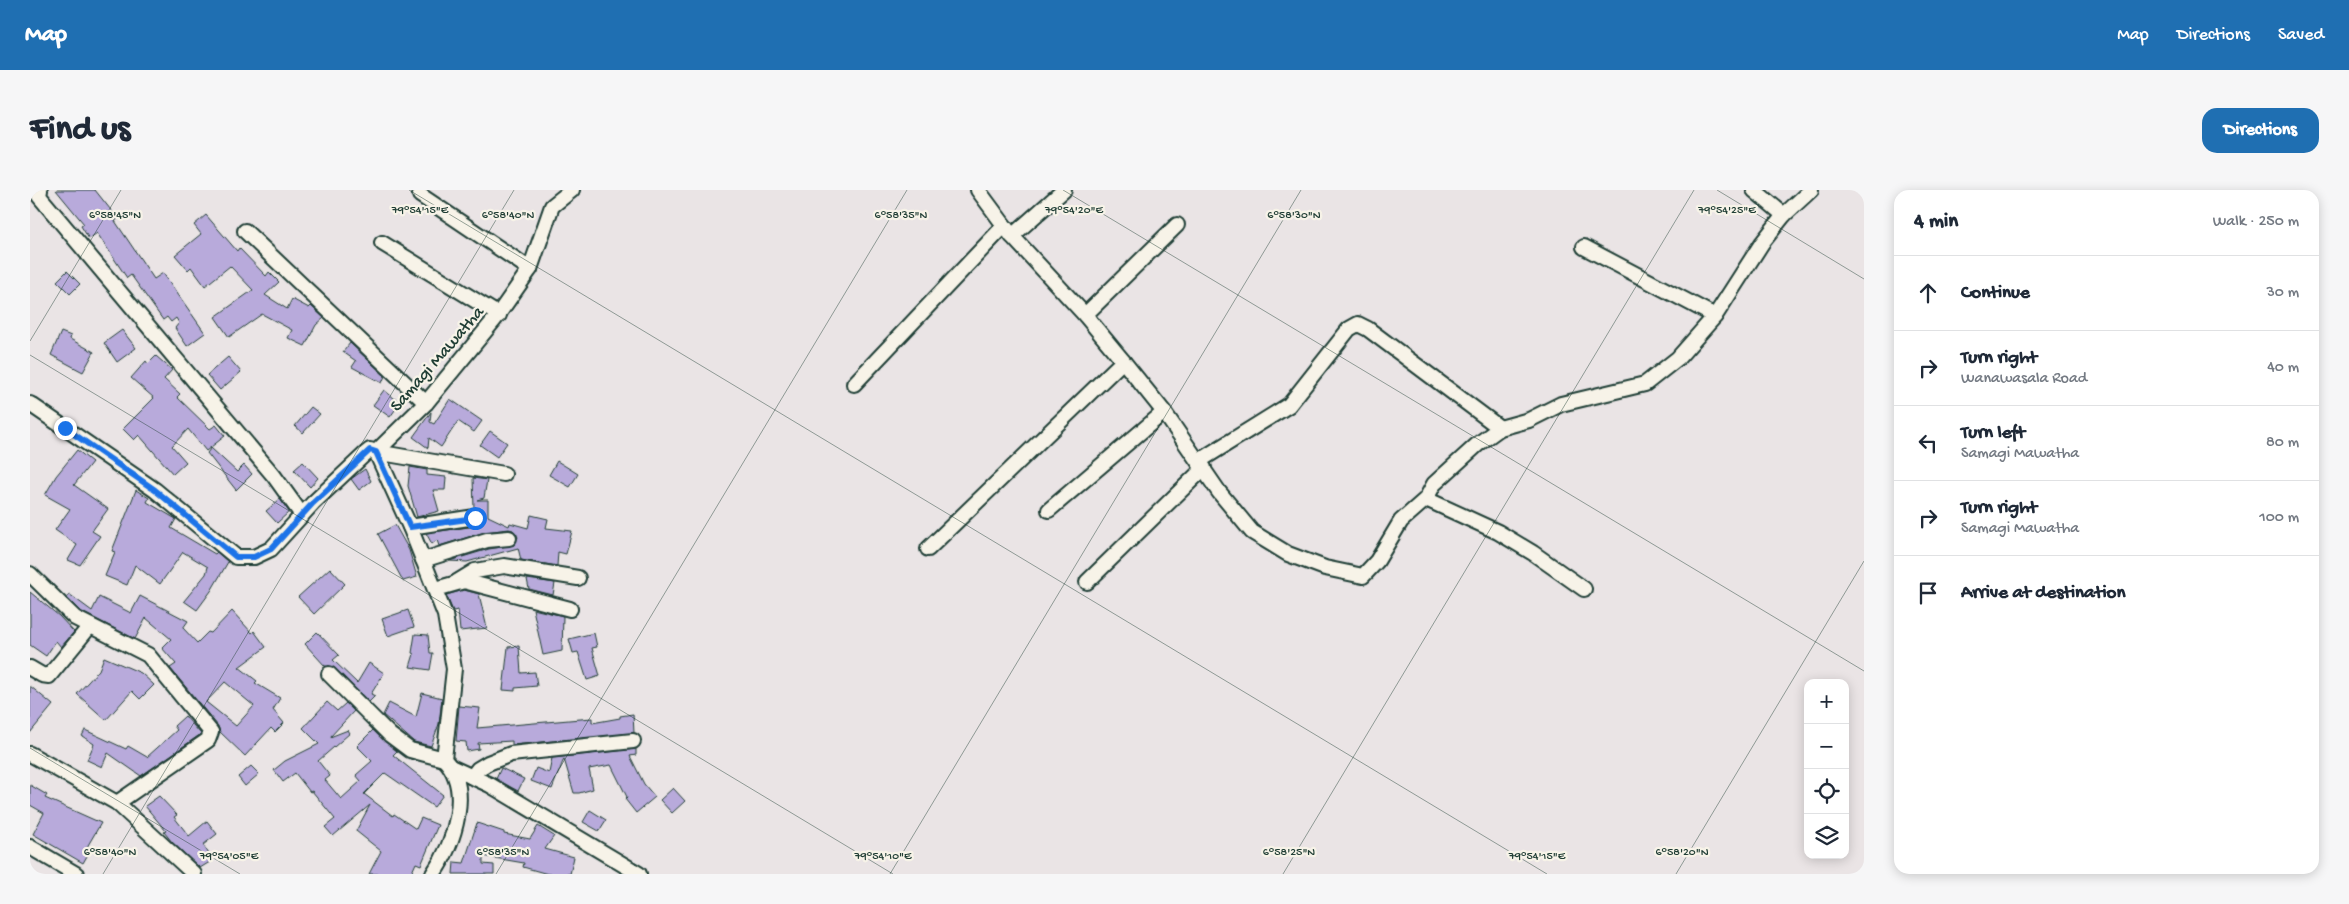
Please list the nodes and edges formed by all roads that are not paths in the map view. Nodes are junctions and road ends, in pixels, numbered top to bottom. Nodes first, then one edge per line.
1 (40, 190) edge
2 (557, 190) edge
3 (572, 190) edge
4 (978, 190) edge
5 (1064, 190) edge
6 (1754, 190) edge
7 (1811, 190) edge
8 (420, 195) dead end
9 (552, 206) junction
10 (1784, 215) junction
11 (1177, 225) dead end
12 (245, 231) dead end
13 (1008, 231) junction
14 (382, 243) dead end
15 (1584, 247) dead end
16 (530, 269) junction
17 (499, 315) junction
18 (1085, 315) junction
19 (1715, 316) junction
20 (1123, 361) junction
21 (854, 384) dead end
22 (426, 403) junction
23 (30, 404) edge
24 (1164, 412) junction
25 (1500, 428) junction
26 (376, 452) junction
27 (1201, 464) junction
28 (504, 474) dead end
29 (1426, 499) junction
30 (1049, 510) dead end
31 (302, 515) junction
32 (475, 518) dead end
33 (410, 527) junction
34 (509, 538) dead end
35 (928, 549) dead end
36 (423, 560) junction
37 (30, 574) edge
38 (578, 578) dead end
39 (457, 582) junction
40 (1087, 582) dead end
41 (436, 589) junction
42 (1584, 589) dead end
43 (570, 609) dead end
44 (90, 626) junction
45 (30, 668) edge
46 (329, 674) dead end
47 (633, 741) dead end
48 (30, 754) edge
49 (448, 764) junction
50 (472, 777) junction
51 (118, 803) junction
52 (30, 847) edge
53 (76, 874) edge
54 (194, 874) edge
55 (433, 874) edge
56 (639, 874) edge

1 - 31 street
2 - 9 street, Samagi Mawatha
3 - 9 street
4 - 13 street
5 - 13 street
6 - 10 street
7 - 10 street
8 - 16 street
9 - 16 street, Samagi Mawatha
10 - 19 street
11 - 18 street
12 - 22 street
13 - 18 street
13 - 21 street
14 - 17 street
15 - 19 street
16 - 17 street, Samagi Mawatha
17 - 22 street, Samagi Mawatha
18 - 20 street
19 - 25 street
20 - 24 street
20 - 35 street
22 - 26 street, Samagi Mawatha
23 - 31 street, Samagi Mawatha
24 - 27 street
24 - 30 street
25 - 27 street
25 - 29 street
26 - 28 street
26 - 31 street, Samagi Mawatha
26 - 33 street
27 - 29 street
27 - 40 street
29 - 42 street
32 - 33 street
33 - 36 street
34 - 36 street
36 - 41 street
37 - 44 street
38 - 39 street
39 - 41 street
39 - 43 street
41 - 49 street
44 - 45 street
44 - 51 street
46 - 49 street
47 - 50 street
48 - 51 street
49 - 50 street
49 - 55 street
50 - 56 street
51 - 54 street
52 - 53 street

